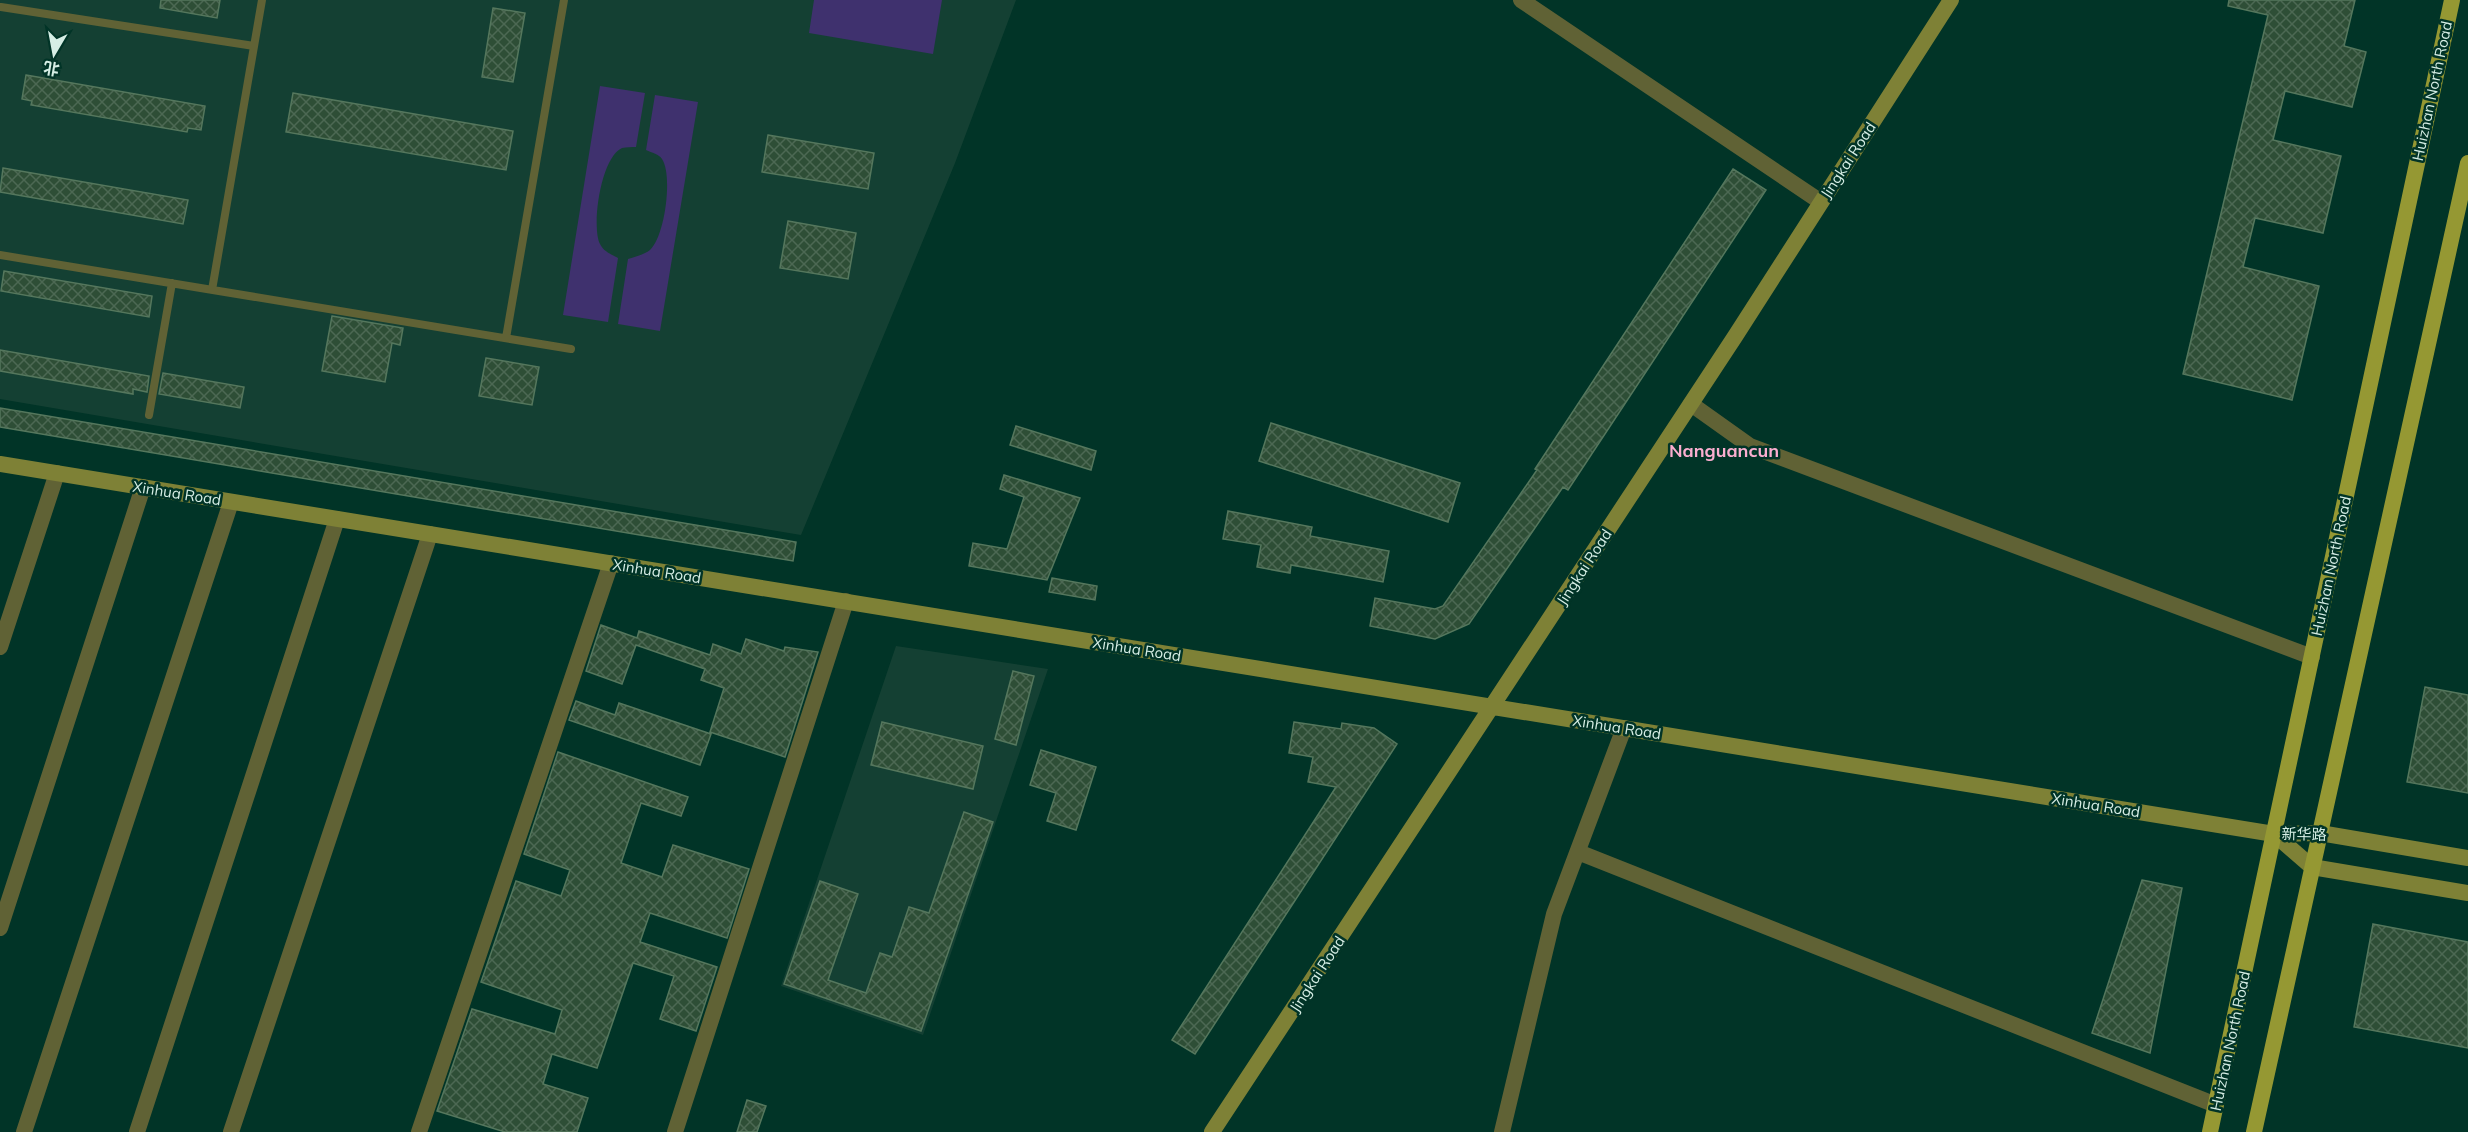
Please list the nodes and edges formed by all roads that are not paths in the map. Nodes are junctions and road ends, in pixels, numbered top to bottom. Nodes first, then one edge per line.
1 (262, 0) edge
2 (564, 0) edge
3 (1521, 0) edge
4 (1951, 0) edge
5 (2451, 0) edge
6 (1, 6) edge
7 (254, 46) junction
8 (2468, 163) edge
9 (1821, 202) junction
10 (0, 255) edge
11 (172, 283) junction
12 (212, 290) junction
13 (506, 338) junction
14 (571, 349) dead end
15 (1691, 404) junction
16 (148, 415) dead end
17 (0, 464) edge
18 (57, 473) junction
19 (144, 487) junction
20 (231, 502) junction
21 (337, 519) junction
22 (430, 534) junction
23 (611, 563) junction
24 (846, 601) junction
25 (0, 647) edge
26 (2312, 657) junction
27 (1492, 707) junction
28 (1624, 728) junction
29 (2320, 833) junction
30 (2274, 834) junction
31 (1578, 852) junction
32 (2468, 858) edge
33 (2313, 867) junction
34 (2468, 893) edge
35 (0, 928) edge
36 (2216, 1105) junction
37 (24, 1132) edge
38 (137, 1132) edge
39 (231, 1132) edge
40 (419, 1132) edge
41 (675, 1132) edge
42 (1212, 1132) edge
43 (1502, 1132) edge
44 (2210, 1132) edge
45 (2254, 1132) edge

1 - 7 lane
2 - 13 lane
3 - 9 street
4 - 9 main road, Jingkai Road
5 - 26 main road, Huizhan North Road
6 - 7 lane
7 - 12 lane
8 - 29 main road
9 - 15 main road, Jingkai Road
10 - 11 lane
11 - 12 lane
11 - 16 lane
12 - 13 lane
13 - 14 lane
15 - 26 street
15 - 27 main road, Jingkai Road
17 - 18 main road, Xinhua Road
18 - 19 main road, Xinhua Road
18 - 25 street
19 - 20 main road, Xinhua Road
19 - 35 street
20 - 21 main road, Xinhua Road
20 - 37 street
21 - 22 main road, Xinhua Road
21 - 38 street
22 - 23 main road, Xinhua Road
22 - 39 street
23 - 24 main road, Xinhua Road
23 - 40 street
24 - 27 main road, Xinhua Road
24 - 41 street
26 - 30 main road, Huizhan North Road
27 - 28 main road, Xinhua Road
27 - 42 main road, Jingkai Road
28 - 30 main road, Xinhua Road
28 - 31 street
29 - 30 main road, 新华路
29 - 32 main road, 新华路
29 - 33 main road
30 - 33 main road, 新华路
30 - 36 main road, Huizhan North Road
31 - 36 street
31 - 43 street
33 - 34 main road
33 - 45 main road
36 - 44 main road, Huizhan North Road

